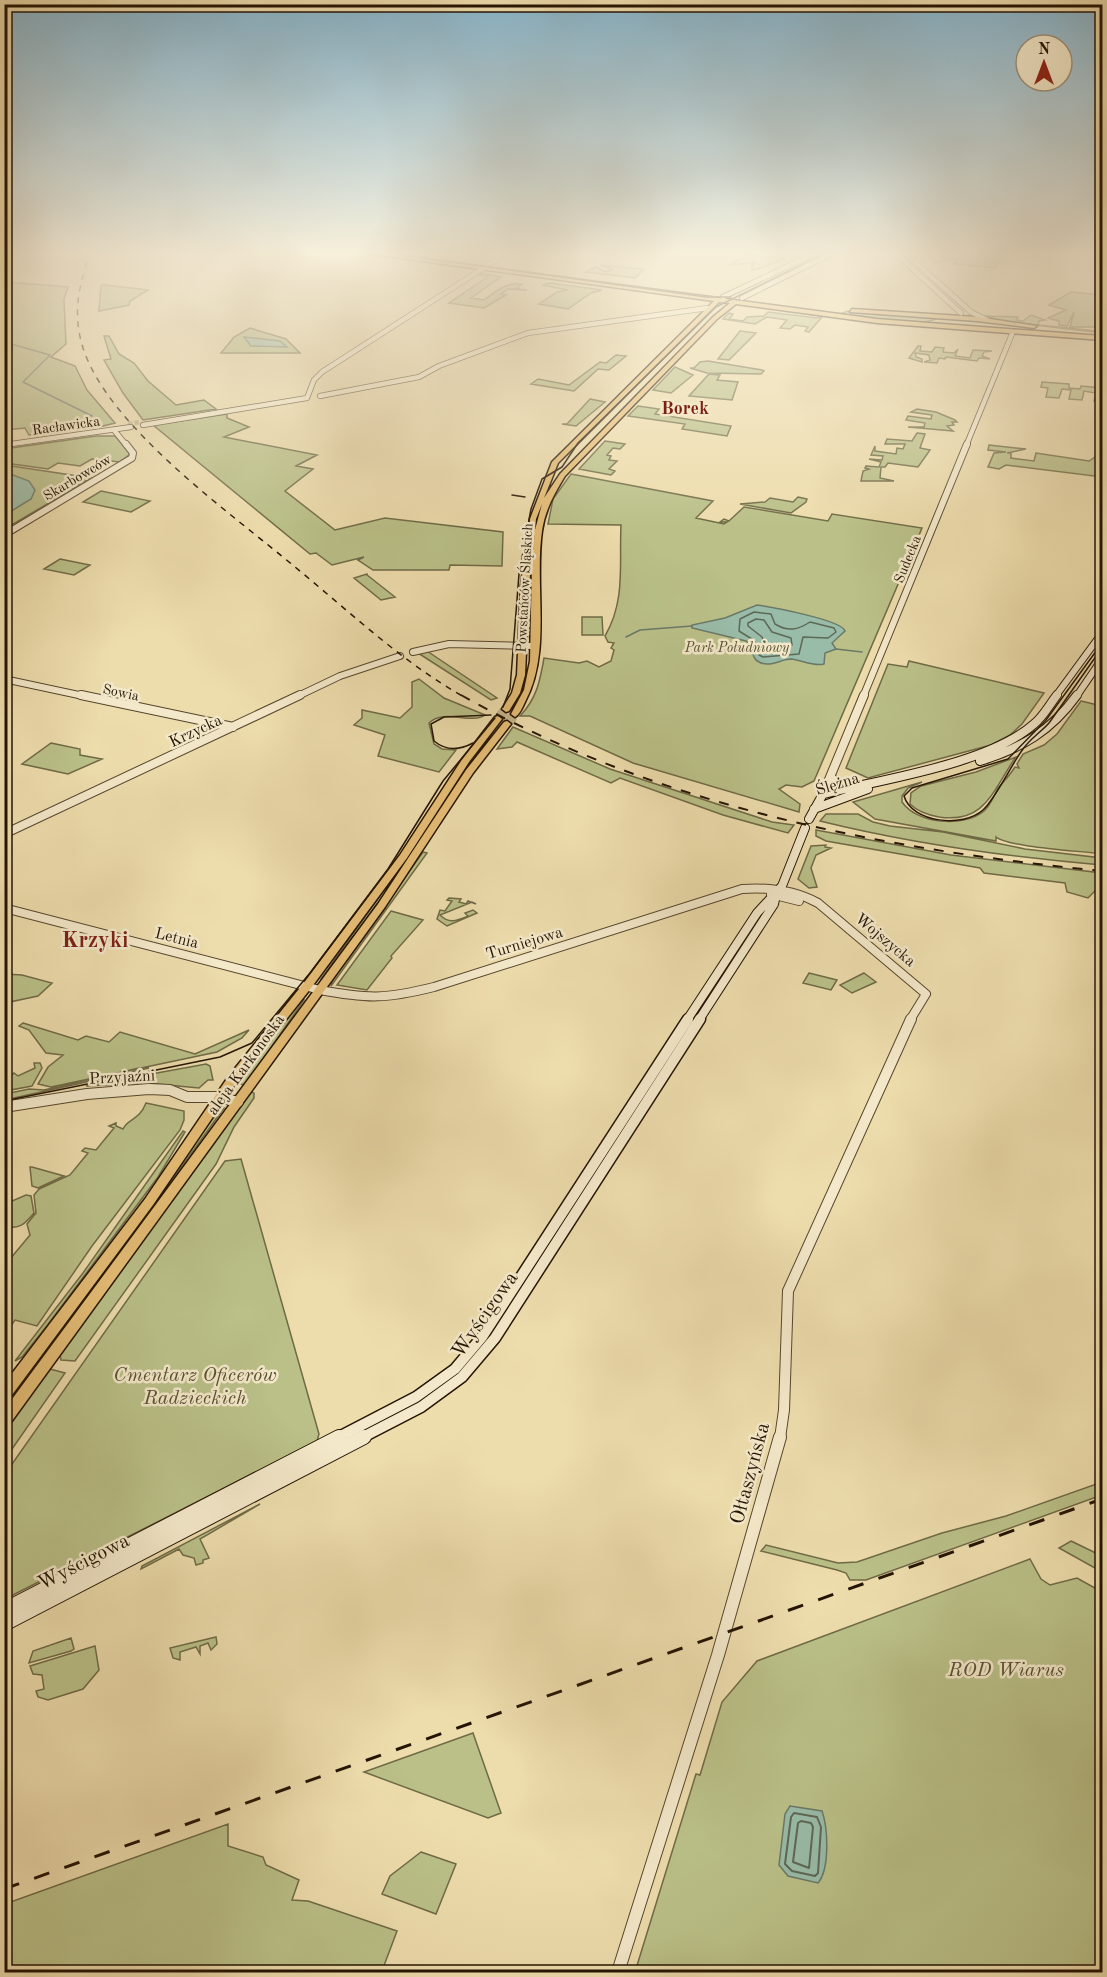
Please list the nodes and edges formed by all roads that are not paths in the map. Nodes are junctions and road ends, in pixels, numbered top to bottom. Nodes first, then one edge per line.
1 (366, 343) edge
2 (499, 343) edge
3 (674, 343) edge
4 (691, 343) edge
5 (1008, 343) edge
6 (312, 386) junction
7 (318, 394) junction
8 (311, 399) junction
9 (142, 424) tunnel mouth
10 (101, 429) junction
11 (114, 430) junction
12 (4, 444) edge
13 (4, 535) edge
14 (1102, 633) edge
15 (522, 643) junction
16 (534, 643) junction
17 (413, 652) dead end
18 (400, 656) dead end
19 (1102, 659) edge
20 (4, 679) edge
21 (506, 709) tunnel mouth
22 (515, 714) tunnel mouth
23 (233, 727) junction
24 (830, 777) junction
25 (852, 787) junction
26 (823, 794) junction
27 (814, 809) junction
28 (809, 819) dead end
29 (805, 828) dead end
30 (4, 834) edge
31 (777, 892) junction
32 (4, 908) edge
33 (307, 986) junction
34 (320, 990) junction
35 (926, 994) joint
36 (220, 1097) junction
37 (238, 1102) junction
38 (4, 1107) edge
39 (4, 1395) edge
40 (4, 1421) edge
41 (4, 1610) edge
42 (4, 1624) edge
43 (618, 1972) edge

1 - 6 street
2 - 7 street
3 - 15 main road, Powstańców Śląskich
4 - 16 main road, Powstańców Śląskich
5 - 24 street, Sudecka
6 - 7 street
6 - 8 street
7 - 8 street
7 - 8 street
8 - 9 street
10 - 11 street, Skarbowców
10 - 11 street, Racławicka
10 - 12 street, Racławicka
11 - 12 street, Racławicka
11 - 13 street, Skarbowców
14 - 25 main road, Ślężna
15 - 16 street
15 - 17 street
15 - 21 main road, Powstańców Śląskich
16 - 22 main road, Powstańców Śląskich
18 - 23 street, Krzycka
19 - 27 main road, Ślężna
20 - 23 street, Sowia
23 - 30 street, Krzycka
24 - 25 street
24 - 26 street, Sudecka
25 - 26 main road, Ślężna
26 - 27 main road, Ślężna
27 - 28 main road
29 - 31 main road, Wyścigowa
31 - 34 street, Turniejowa
31 - 35 street, Wojszycka
31 - 41 main road, Wyścigowa
31 - 42 main road, Wyścigowa
32 - 33 street, Letnia
33 - 34 street, Turniejowa
33 - 34 main road, aleja Karkonoska
33 - 36 main road, aleja Karkonoska
34 - 37 main road, aleja Karkonoska
35 - 43 street, Ołtaszyńska
36 - 37 street, Przyjaźni
36 - 38 street, Przyjaźni
36 - 39 main road, aleja Karkonoska
37 - 40 main road, aleja Karkonoska

